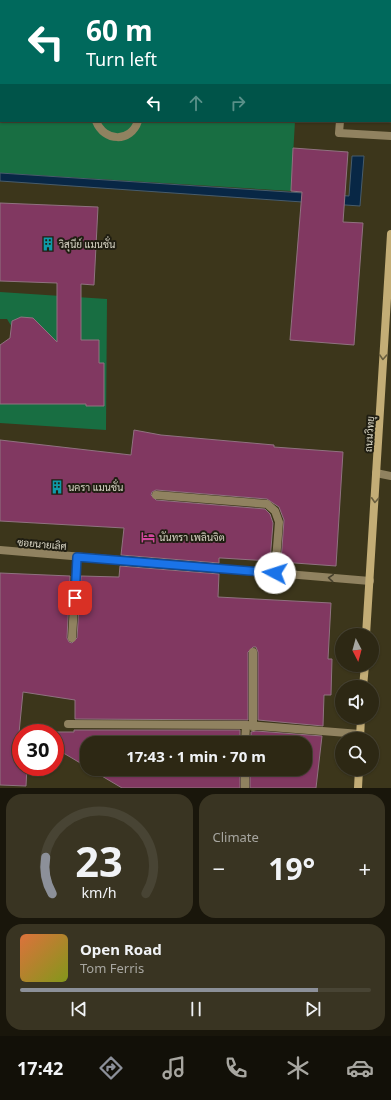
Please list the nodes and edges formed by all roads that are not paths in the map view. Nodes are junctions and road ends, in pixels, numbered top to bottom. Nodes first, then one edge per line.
1 (97, 122) edge
2 (138, 122) edge
3 (340, 122) edge
4 (391, 136) edge
5 (391, 234) edge
6 (376, 473) junction
7 (391, 476) edge
8 (156, 495) dead end
9 (0, 550) edge
10 (77, 557) junction
11 (275, 573) junction
12 (370, 581) junction
13 (367, 628) edge
14 (72, 638) dead end
15 (253, 652) dead end
16 (68, 724) dead end
17 (249, 726) junction
18 (335, 734) edge
19 (247, 736) edge
20 (245, 776) edge
21 (359, 776) edge
22 (245, 788) edge
23 (358, 788) edge

1 - 2 street
3 - 4 street
5 -> 6 street, ถนนวิทยุ
6 - 7 street
6 -> 12 street, ถนนวิทยุ
8 - 11 street
9 - 10 street, ซอยนายเลิศ
10 - 11 street, ซอยนายเลิศ
10 - 14 street
12 -> 11 street, ซอยนายเลิศ
12 - 13 street, ถนนวิทยุ
15 - 17 street
16 - 17 street
17 - 18 street
17 - 19 street
20 - 22 street
21 - 23 street

